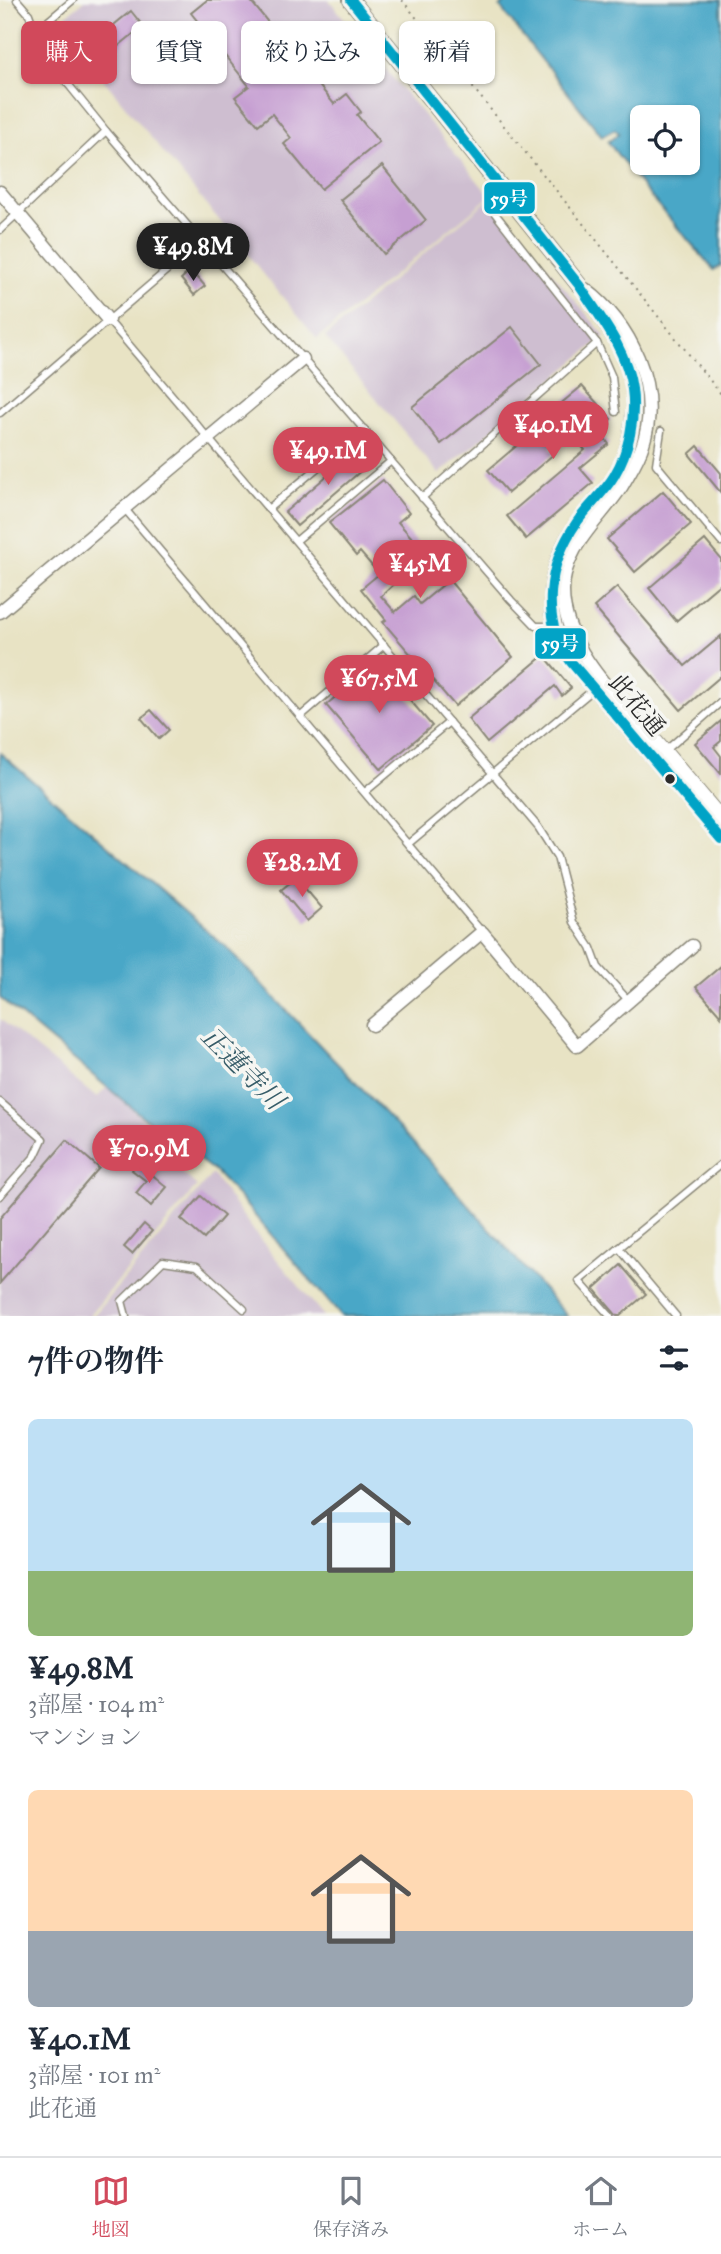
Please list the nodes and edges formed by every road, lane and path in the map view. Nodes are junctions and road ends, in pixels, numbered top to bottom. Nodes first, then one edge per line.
1 (17, 0) edge
2 (73, 0) edge
3 (351, 0) edge
4 (402, 0) edge
5 (31, 21) edge
6 (48, 21) edge
7 (68, 84) edge
8 (107, 131) junction
9 (0, 192) edge
10 (489, 207) dead end
11 (18, 213) junction
12 (0, 230) edge
13 (201, 241) junction
14 (579, 285) junction
15 (108, 320) junction
16 (597, 343) junction
17 (303, 359) junction
18 (721, 394) edge
19 (616, 411) dead end
20 (0, 413) edge
21 (364, 429) junction
22 (661, 431) dead end
23 (208, 438) junction
24 (391, 461) junction
25 (422, 498) junction
26 (124, 508) junction
27 (268, 509) junction
28 (296, 541) junction
29 (721, 542) edge
30 (0, 612) edge
31 (553, 626) junction
32 (384, 645) junction
33 (598, 685) junction
34 (721, 702) edge
35 (301, 716) junction
36 (449, 722) junction
37 (658, 752) junction
38 (492, 773) junction
39 (365, 792) junction
40 (721, 820) edge
41 (721, 839) edge
42 (408, 844) junction
43 (482, 932) junction
44 (692, 946) dead end
45 (628, 1000) junction
46 (372, 1025) dead end
47 (0, 1101) edge
48 (721, 1164) edge
49 (0, 1196) edge
50 (619, 1248) junction
51 (244, 1309) dead end
52 (126, 1316) edge
53 (610, 1316) edge
54 (676, 1316) edge

1 - 5 lane
2 - 6 lane
3 - 14 street, 此花通
4 - 18 path
7 - 8 lane
8 - 11 lane
8 - 13 lane
9 - 11 street
10 - 16 lane
11 - 12 lane
11 - 15 street
13 - 15 lane
13 - 17 lane
14 - 31 street, 此花通
14 - 33 street, 此花通
15 - 20 lane
15 - 23 lane
16 - 19 lane
16 - 25 lane
17 - 21 lane
17 - 23 street
21 - 24 lane
21 - 27 lane
22 - 29 lane
23 - 26 street
23 - 27 lane
24 - 25 lane
24 - 28 lane
25 - 31 lane
26 - 30 street
26 - 35 lane
27 - 28 lane
28 - 32 lane
31 - 33 street, 此花通
32 - 35 lane
32 - 36 lane
33 - 37 street, 此花通
33 - 37 street, 此花通
33 - 38 lane
34 - 37 lane
35 - 39 lane
36 - 38 lane
36 - 39 lane
37 - 40 street, 此花通
37 - 41 street, 此花通
38 - 42 lane
38 - 45 lane
39 - 42 lane
42 - 43 lane
43 - 45 street
43 - 46 street
44 - 45 street
47 - 49 lane
48 - 50 lane
50 - 53 lane
50 - 54 lane
51 - 52 lane

